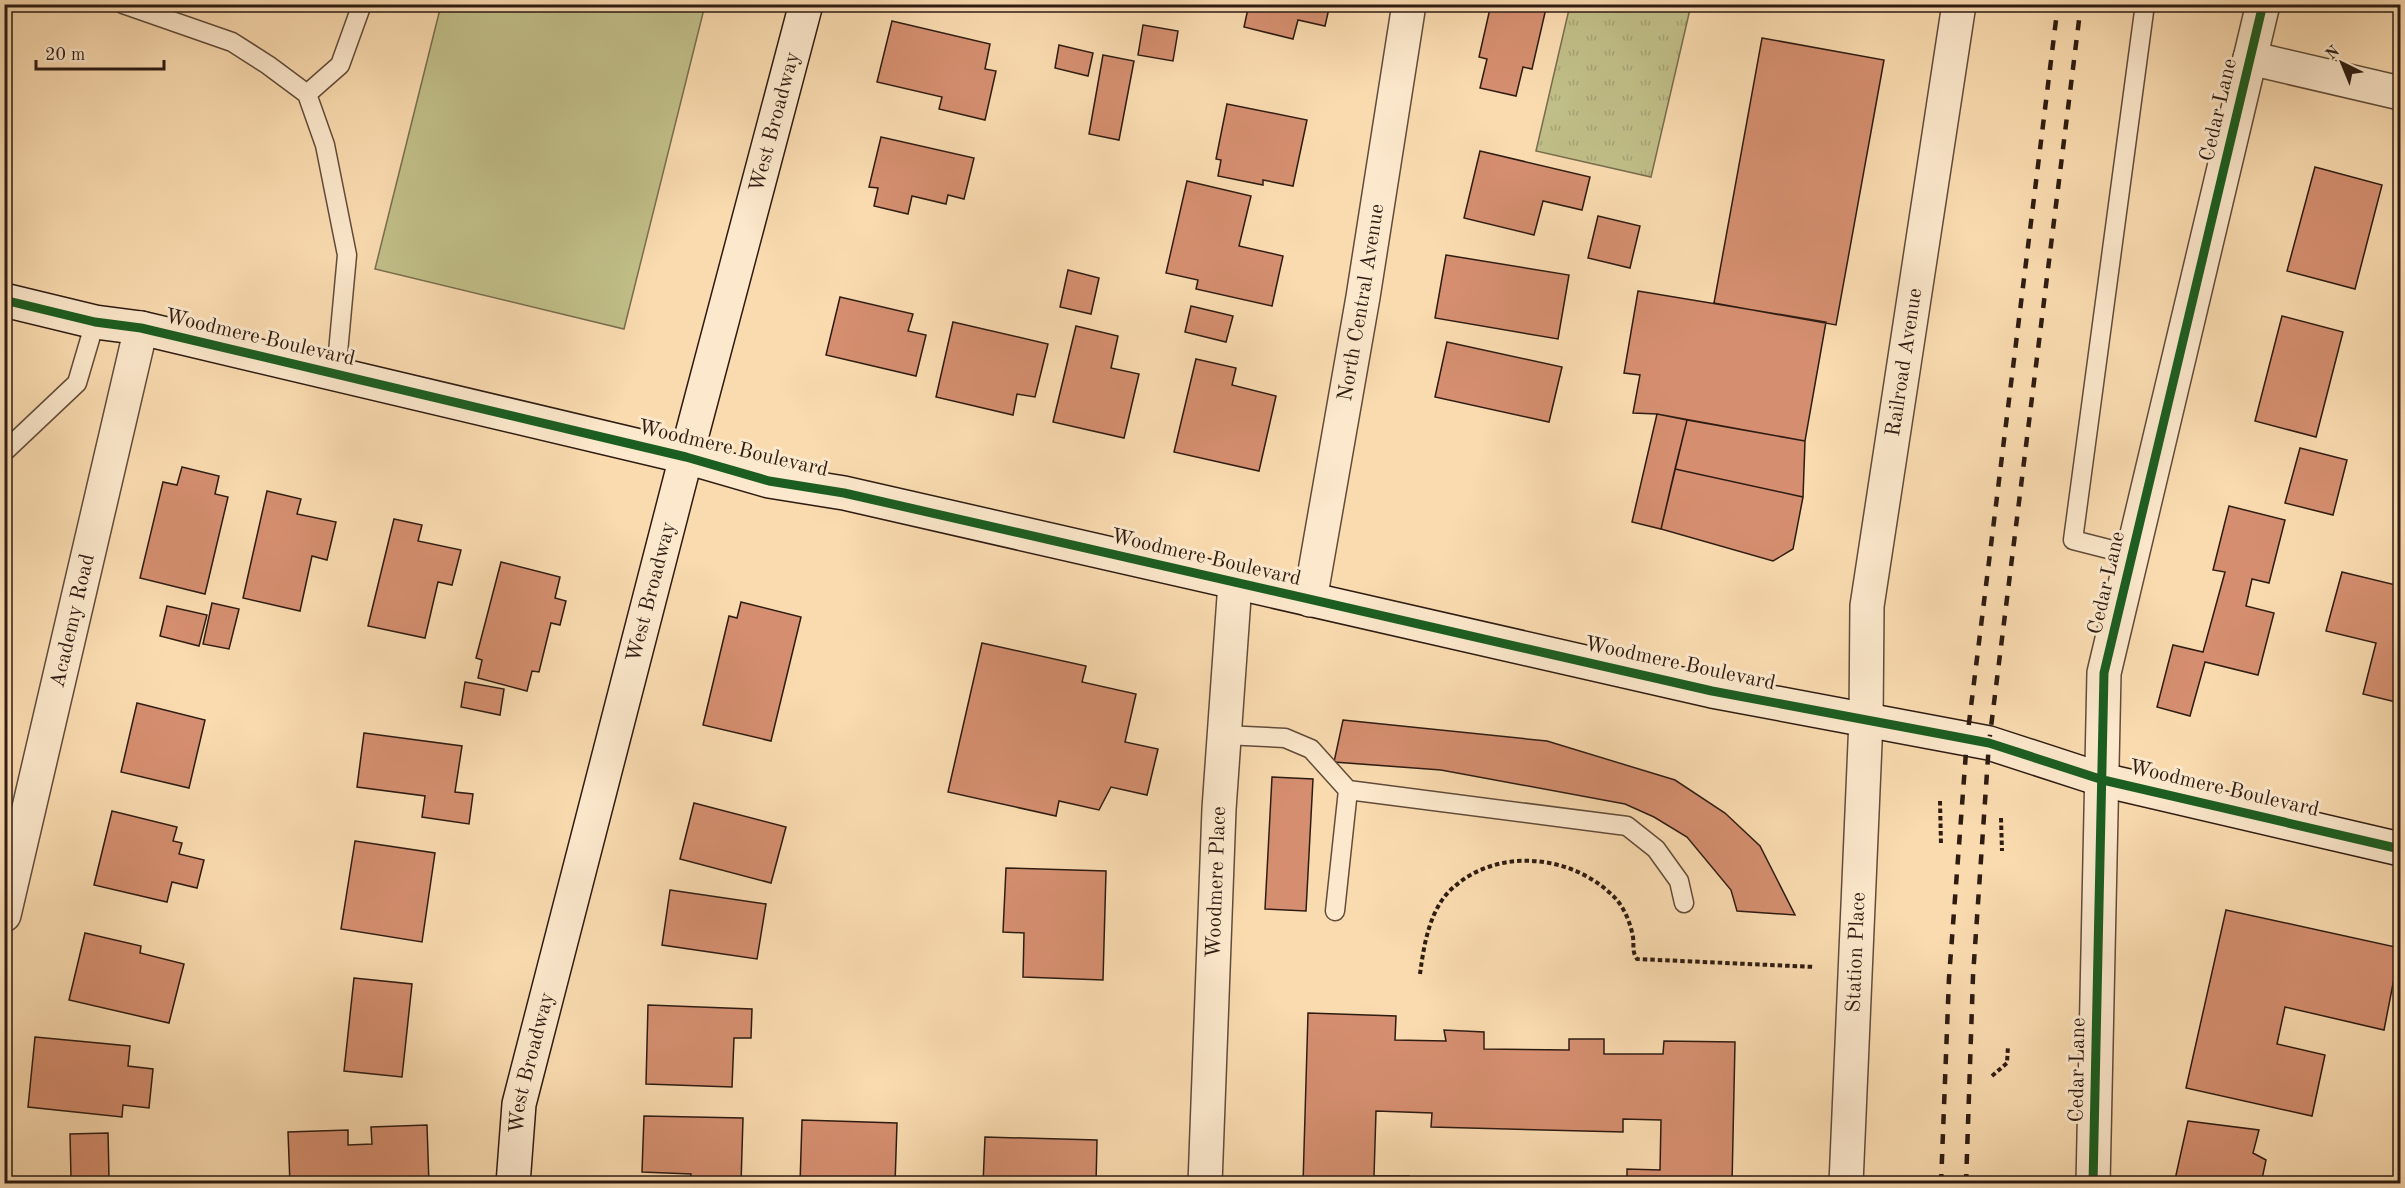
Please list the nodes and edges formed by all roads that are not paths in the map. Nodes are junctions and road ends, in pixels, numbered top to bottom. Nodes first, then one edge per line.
1 (123, 4) edge
2 (362, 4) edge
3 (806, 4) edge
4 (1409, 4) edge
5 (1959, 4) edge
6 (2145, 4) edge
7 (2263, 4) edge
8 (2250, 58) junction
9 (2400, 93) edge
10 (307, 94) junction
11 (4, 300) edge
12 (95, 322) junction
13 (141, 328) junction
14 (336, 374) junction
15 (4, 452) edge
16 (686, 457) junction
17 (2132, 555) junction
18 (1235, 583) junction
19 (1310, 600) junction
20 (1866, 720) junction
21 (1224, 735) junction
22 (2103, 780) junction
23 (1348, 790) junction
24 (16, 809) edge
25 (2400, 849) edge
26 (1684, 903) dead end
27 (1335, 911) dead end
28 (4, 915) edge
29 (513, 1184) edge
30 (1205, 1184) edge
31 (1846, 1184) edge
32 (2093, 1184) edge

1 - 10 lane
2 - 10 lane
3 - 16 street, West Broadway
4 - 19 street, North Central Avenue
5 - 20 street, Railroad Avenue
6 - 17 lane
7 - 8 street, Cedar Lane
8 - 9 street
8 - 17 street, Cedar Lane
10 - 14 lane
11 - 12 street, Woodmere Boulevard
12 - 13 street, Woodmere Boulevard
12 - 15 lane
13 - 14 street, Woodmere Boulevard
13 - 24 street, Academy Road
14 - 16 street, Woodmere Boulevard
16 - 18 street, Woodmere Boulevard
16 - 29 street, West Broadway
17 - 22 street, Cedar Lane
18 - 19 street, Woodmere Boulevard
18 - 21 street, Woodmere Place
19 - 20 street, Woodmere Boulevard
20 - 22 street, Woodmere Boulevard
20 - 31 street, Station Place
21 - 23 lane
21 - 30 street, Woodmere Place
22 - 25 street, Woodmere Boulevard
22 - 32 street, Cedar Lane
23 - 26 lane
23 - 27 lane
24 - 28 street, Academy Road

